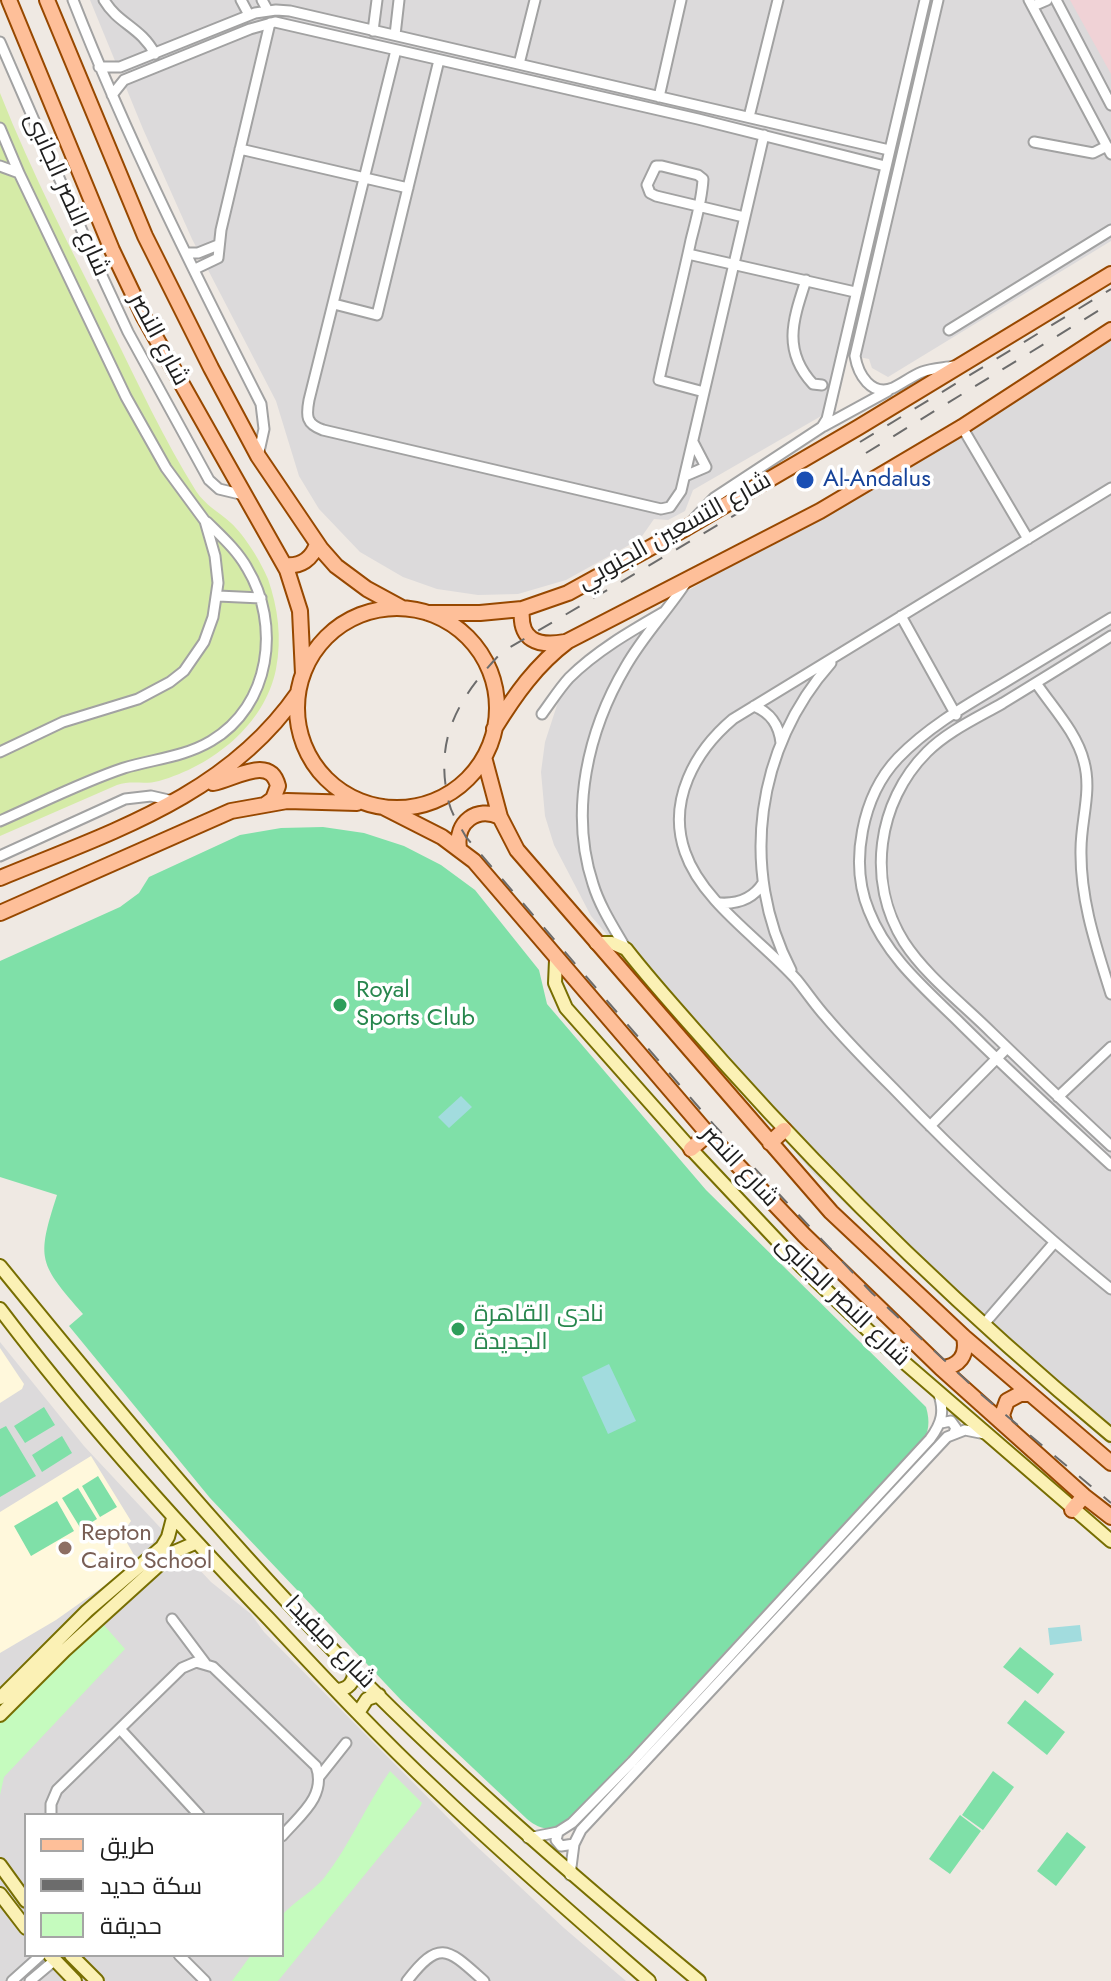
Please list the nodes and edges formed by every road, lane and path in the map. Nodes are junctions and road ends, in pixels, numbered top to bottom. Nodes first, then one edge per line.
1 (9, 0) edge
2 (47, 0) edge
3 (73, 0) edge
4 (104, 0) edge
5 (241, 0) edge
6 (262, 0) edge
7 (377, 0) edge
8 (399, 0) edge
9 (535, 0) edge
10 (681, 0) edge
11 (778, 0) edge
12 (925, 0) edge
13 (938, 0) edge
14 (1047, 0) edge
15 (1056, 0) edge
16 (1031, 3) edge
17 (268, 11) junction
18 (249, 15) junction
19 (270, 23) junction
20 (373, 31) junction
21 (395, 35) junction
22 (0, 42) edge
23 (915, 44) junction
24 (927, 47) junction
25 (396, 50) junction
26 (150, 55) junction
27 (486, 57) junction
28 (439, 60) junction
29 (519, 64) junction
30 (99, 67) junction
31 (151, 69) junction
32 (483, 70) junction
33 (112, 95) junction
34 (659, 97) junction
35 (1111, 105) edge
36 (700, 106) junction
37 (749, 117) junction
38 (698, 119) junction
39 (0, 130) edge
40 (764, 135) junction
41 (854, 142) junction
42 (1034, 142) dead end
43 (240, 149) junction
44 (889, 150) junction
45 (1109, 150) edge
46 (851, 156) junction
47 (0, 166) edge
48 (885, 166) junction
49 (19, 173) junction
50 (365, 178) junction
51 (408, 188) junction
52 (699, 206) junction
53 (744, 217) junction
54 (1111, 230) edge
55 (218, 245) junction
56 (186, 253) junction
57 (688, 254) junction
58 (733, 264) junction
59 (195, 269) junction
60 (1111, 274) edge
61 (806, 280) junction
62 (855, 292) junction
63 (334, 304) junction
64 (949, 330) dead end
65 (1111, 330) edge
66 (845, 338) junction
67 (857, 341) junction
68 (958, 366) junction
69 (822, 385) dead end
70 (891, 389) junction
71 (704, 392) junction
72 (822, 427) junction
73 (962, 427) junction
74 (693, 442) junction
75 (258, 456) junction
76 (685, 476) junction
77 (1111, 488) edge
78 (244, 495) junction
79 (205, 521) junction
80 (686, 528) junction
81 (1028, 539) junction
82 (317, 544) junction
83 (284, 565) junction
84 (689, 579) junction
85 (218, 596) junction
86 (261, 598) junction
87 (402, 608) junction
88 (522, 609) junction
89 (667, 611) junction
90 (428, 613) junction
91 (901, 616) junction
92 (1111, 618) edge
93 (1111, 636) edge
94 (568, 641) junction
95 (839, 655) junction
96 (303, 674) junction
97 (1036, 683) junction
98 (299, 693) junction
99 (754, 706) junction
100 (954, 713) junction
101 (542, 714) dead end
102 (962, 727) junction
103 (494, 729) junction
104 (781, 743) junction
105 (0, 752) edge
106 (484, 757) junction
107 (206, 784) junction
108 (176, 802) junction
109 (266, 804) junction
110 (376, 806) junction
111 (500, 817) junction
112 (0, 821) edge
113 (459, 848) junction
114 (0, 856) edge
115 (29, 866) junction
116 (0, 868) edge
117 (0, 878) edge
118 (763, 883) junction
119 (720, 903) junction
120 (0, 913) edge
121 (596, 943) junction
122 (626, 949) junction
123 (556, 960) junction
124 (795, 979) junction
125 (1111, 994) edge
126 (1111, 1047) edge
127 (1007, 1048) junction
128 (996, 1059) junction
129 (1058, 1097) junction
130 (930, 1126) junction
131 (784, 1130) junction
132 (708, 1134) junction
133 (770, 1143) junction
134 (1111, 1146) edge
135 (691, 1149) junction
136 (1111, 1165) edge
137 (1054, 1243) junction
138 (0, 1266) edge
139 (1111, 1289) edge
140 (2, 1314) edge
141 (984, 1324) junction
142 (964, 1337) junction
143 (941, 1368) junction
144 (938, 1392) junction
145 (1029, 1394) junction
146 (941, 1423) junction
147 (1005, 1424) junction
148 (954, 1433) junction
149 (985, 1434) junction
150 (1111, 1435) edge
151 (1111, 1463) edge
152 (1084, 1496) junction
153 (1072, 1510) junction
154 (1111, 1517) edge
155 (173, 1518) junction
156 (1111, 1541) edge
157 (195, 1543) junction
158 (102, 1606) junction
159 (172, 1619) dead end
160 (205, 1663) junction
161 (354, 1670) junction
162 (336, 1690) junction
163 (379, 1695) junction
164 (0, 1698) edge
165 (358, 1713) junction
166 (0, 1715) edge
167 (120, 1729) junction
168 (346, 1743) dead end
169 (319, 1777) junction
170 (51, 1813) edge
171 (197, 1813) edge
172 (558, 1832) junction
173 (284, 1834) edge
174 (528, 1838) junction
175 (574, 1844) junction
176 (0, 1865) edge
177 (570, 1875) junction
178 (0, 1894) edge
179 (24, 1898) edge
180 (24, 1925) edge
181 (39, 1957) edge
182 (73, 1957) edge
183 (181, 1957) edge
184 (52, 1958) edge
185 (12, 1981) edge
186 (30, 1981) edge
187 (75, 1981) edge
188 (97, 1981) edge
189 (205, 1981) edge
190 (407, 1981) edge
191 (484, 1981) edge
192 (649, 1981) edge
193 (699, 1981) edge

1 - 78 main road, شارع النصر
2 - 75 main road, شارع النصر
3 - 30 street
4 - 26 street
5 - 18 street
6 - 17 street
7 - 20 street
8 - 21 street
9 - 29 street
10 - 34 street
11 - 37 street
12 - 23 street
13 - 24 street
14 - 16 street
15 - 35 street
16 - 45 street
17 - 18 street
17 - 20 street
18 - 26 street
19 - 25 street
19 - 31 street
19 - 43 street
20 - 21 street
21 - 27 street
22 - 78 street, شارع النصر الجانبى
23 - 24 street
23 - 44 street
24 - 67 street
25 - 28 street
25 - 50 street
26 - 30 street
26 - 31 street
27 - 29 street
27 - 32 street
28 - 32 street
28 - 51 street
29 - 34 street
30 - 33 street
31 - 33 street
32 - 38 street
33 - 56 street
34 - 36 street
36 - 37 street
36 - 38 street
37 - 41 street
38 - 40 street
39 - 49 street
40 - 46 street
40 - 53 street
41 - 44 street
41 - 46 street
42 - 45 street
43 - 50 street
43 - 55 street
44 - 48 street
46 - 48 street
47 - 49 street
48 - 62 street
49 - 79 street
50 - 51 street
50 - 63 street
51 - 63 street
52 - 52 street
52 - 53 street
52 - 57 street
53 - 58 street
54 - 64 street
55 - 56 street
55 - 59 street
56 - 59 street
57 - 58 street
57 - 71 street
58 - 61 street
58 - 71 street
59 - 75 street
60 - 68 main road, شارع التسعين الجنوبي
61 - 62 street
61 - 69 street
62 - 66 street
63 - 76 street
65 - 73 main road, شارع التسعين الجنوبي
66 - 67 street
66 - 72 street
67 - 70 street
68 - 70 street
68 - 80 main road, شارع التسعين الجنوبي
70 - 72 street
71 - 74 street
72 - 80 street
73 - 81 street
73 - 84 main road, شارع التسعين الجنوبي
74 - 76 street
74 - 76 street
75 - 82 main road, شارع النصر
77 - 81 street
78 - 83 main road, شارع النصر
79 - 85 street
79 - 86 street
80 - 88 main road, شارع التسعين الجنوبي
81 - 91 street
82 - 83 main road
82 - 87 main road, شارع النصر
83 - 96 main road, شارع النصر
84 - 89 street
84 - 94 main road, شارع التسعين الجنوبي
85 - 86 street
85 - 105 street
86 - 112 street
87 - 90 main road
87 - 96 main road
88 - 90 main road, شارع التسعين الجنوبي
88 - 94 main road
89 - 101 street
89 - 122 street
90 - 103 main road
91 - 95 street
91 - 100 street
92 - 100 street
93 - 97 street
94 - 103 main road, شارع التسعين الجنوبي
95 - 99 street
95 - 104 street
96 - 98 main road
97 - 102 street
97 - 125 street
98 - 107 main road
98 - 110 main road
99 - 104 street
99 - 119 street
100 - 102 street
100 - 128 street
102 - 127 street
103 - 106 main road
104 - 118 street
106 - 110 main road
106 - 111 main road, شارع النصر
107 - 108 main road
107 - 109 main road
108 - 114 street
108 - 115 main road
109 - 110 main road
109 - 120 main road
110 - 113 main road, شارع النصر
111 - 113 main road
111 - 121 main road, شارع النصر
113 - 123 main road, شارع النصر
115 - 116 main road
115 - 117 main road
118 - 119 street
118 - 124 street
119 - 124 street
121 - 122 street
121 - 133 main road, شارع النصر
122 - 131 street
123 - 132 main road, شارع النصر
123 - 135 street, شارع النصر الجانبى
124 - 130 street
126 - 129 street
127 - 128 street
127 - 129 street
128 - 130 street
128 - 136 street
129 - 134 street
130 - 137 street
131 - 133 main road
131 - 141 street
132 - 135 main road
132 - 143 main road, شارع النصر
133 - 142 main road, شارع النصر
135 - 144 street, شارع النصر الجانبى
137 - 139 street
137 - 141 street
138 - 161 street, شارع ميفيدا
140 - 155 street, شارع ميفيدا
141 - 150 street
142 - 143 main road
142 - 145 main road, شارع النصر
143 - 147 main road, شارع النصر
144 - 146 street
144 - 149 street, شارع النصر الجانبى
145 - 147 main road
145 - 151 main road, شارع النصر
146 - 148 street
146 - 172 street
147 - 152 main road, شارع النصر
148 - 149 street
148 - 175 street
149 - 153 street, شارع النصر الجانبى
152 - 153 main road
152 - 154 main road, شارع النصر
153 - 156 street, شارع النصر الجانبى
155 - 157 street, شارع ميفيدا
155 - 158 street
157 - 158 street
157 - 162 street, شارع ميفيدا
158 - 164 street
158 - 166 street
159 - 160 street
160 - 167 street
160 - 169 street
161 - 162 street
161 - 163 street, شارع ميفيدا
162 - 165 street, شارع ميفيدا
163 - 165 street
163 - 174 street, شارع ميفيدا
165 - 192 street, شارع ميفيدا
167 - 170 street
167 - 171 street
168 - 169 street
169 - 173 street
172 - 174 street
172 - 175 street
174 - 177 street, شارع ميفيدا
175 - 177 street
176 - 179 street
177 - 193 street, شارع ميفيدا
178 - 180 street
181 - 185 street
182 - 188 street
183 - 189 street
184 - 186 street
184 - 187 street
190 - 191 street

